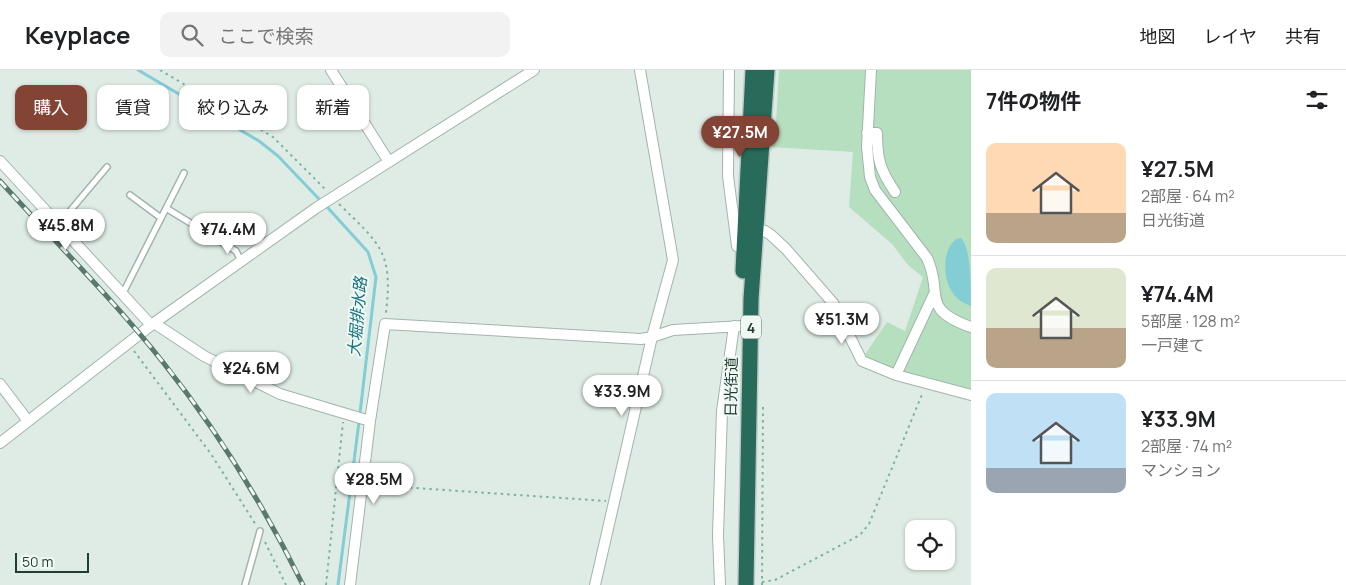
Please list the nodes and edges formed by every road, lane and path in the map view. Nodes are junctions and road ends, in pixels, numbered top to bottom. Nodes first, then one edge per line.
1 (160, 70) edge
2 (331, 70) edge
3 (534, 70) edge
4 (640, 70) edge
5 (729, 70) edge
6 (753, 70) edge
7 (767, 70) edge
8 (871, 70) edge
9 (868, 132) junction
10 (0, 161) edge
11 (389, 162) junction
12 (107, 167) dead end
13 (184, 173) dead end
14 (895, 192) dead end
15 (130, 195) dead end
16 (330, 199) junction
17 (166, 208) junction
18 (161, 218) junction
19 (58, 225) junction
20 (750, 229) junction
21 (744, 246) junction
22 (241, 261) junction
23 (123, 293) junction
24 (934, 294) junction
25 (152, 324) junction
26 (384, 324) junction
27 (738, 326) junction
28 (971, 327) edge
29 (652, 337) junction
30 (128, 343) junction
31 (896, 375) junction
32 (0, 384) edge
33 (926, 384) junction
34 (971, 395) edge
35 (762, 398) dead end
36 (344, 412) junction
37 (28, 421) junction
38 (370, 421) junction
39 (0, 443) edge
40 (364, 484) junction
41 (616, 502) junction
42 (260, 531) junction
43 (762, 583) edge
44 (245, 585) edge
45 (286, 585) edge
46 (326, 585) edge
47 (350, 585) edge
48 (595, 585) edge
49 (720, 585) edge
50 (736, 585) edge
51 (746, 585) edge

1 - 16 path
2 - 11 street
3 - 11 street
4 - 29 street
5 - 21 street
6 - 20 highway, 日光街道 / 4
7 - 20 highway, 日光街道 / 4
8 - 9 street
9 - 14 street
9 - 24 street
10 - 19 street
11 - 16 street
12 - 19 lane
13 - 17 lane
15 - 18 lane
16 - 22 street
16 - 26 path
17 - 18 lane
17 - 22 lane
18 - 23 lane
19 - 23 street
20 - 21 highway, 日光街道 / 4
20 - 31 street
20 - 51 highway, 日光街道 / 4
21 - 27 highway, 日光街道 / 4
22 - 25 street
23 - 25 street
24 - 28 street
24 - 31 street
25 - 30 street
25 - 36 street
26 - 29 street
26 - 38 street
27 - 29 street
27 - 49 street
27 - 50 highway, 日光街道 / 4
29 - 41 street
30 - 37 street
30 - 42 path
31 - 33 street
32 - 37 street
33 - 34 street
33 - 43 path
35 - 43 path
36 - 38 street
36 - 46 path
37 - 39 street
38 - 40 street
40 - 41 path
40 - 47 street
41 - 48 street
42 - 44 lane
42 - 45 path

